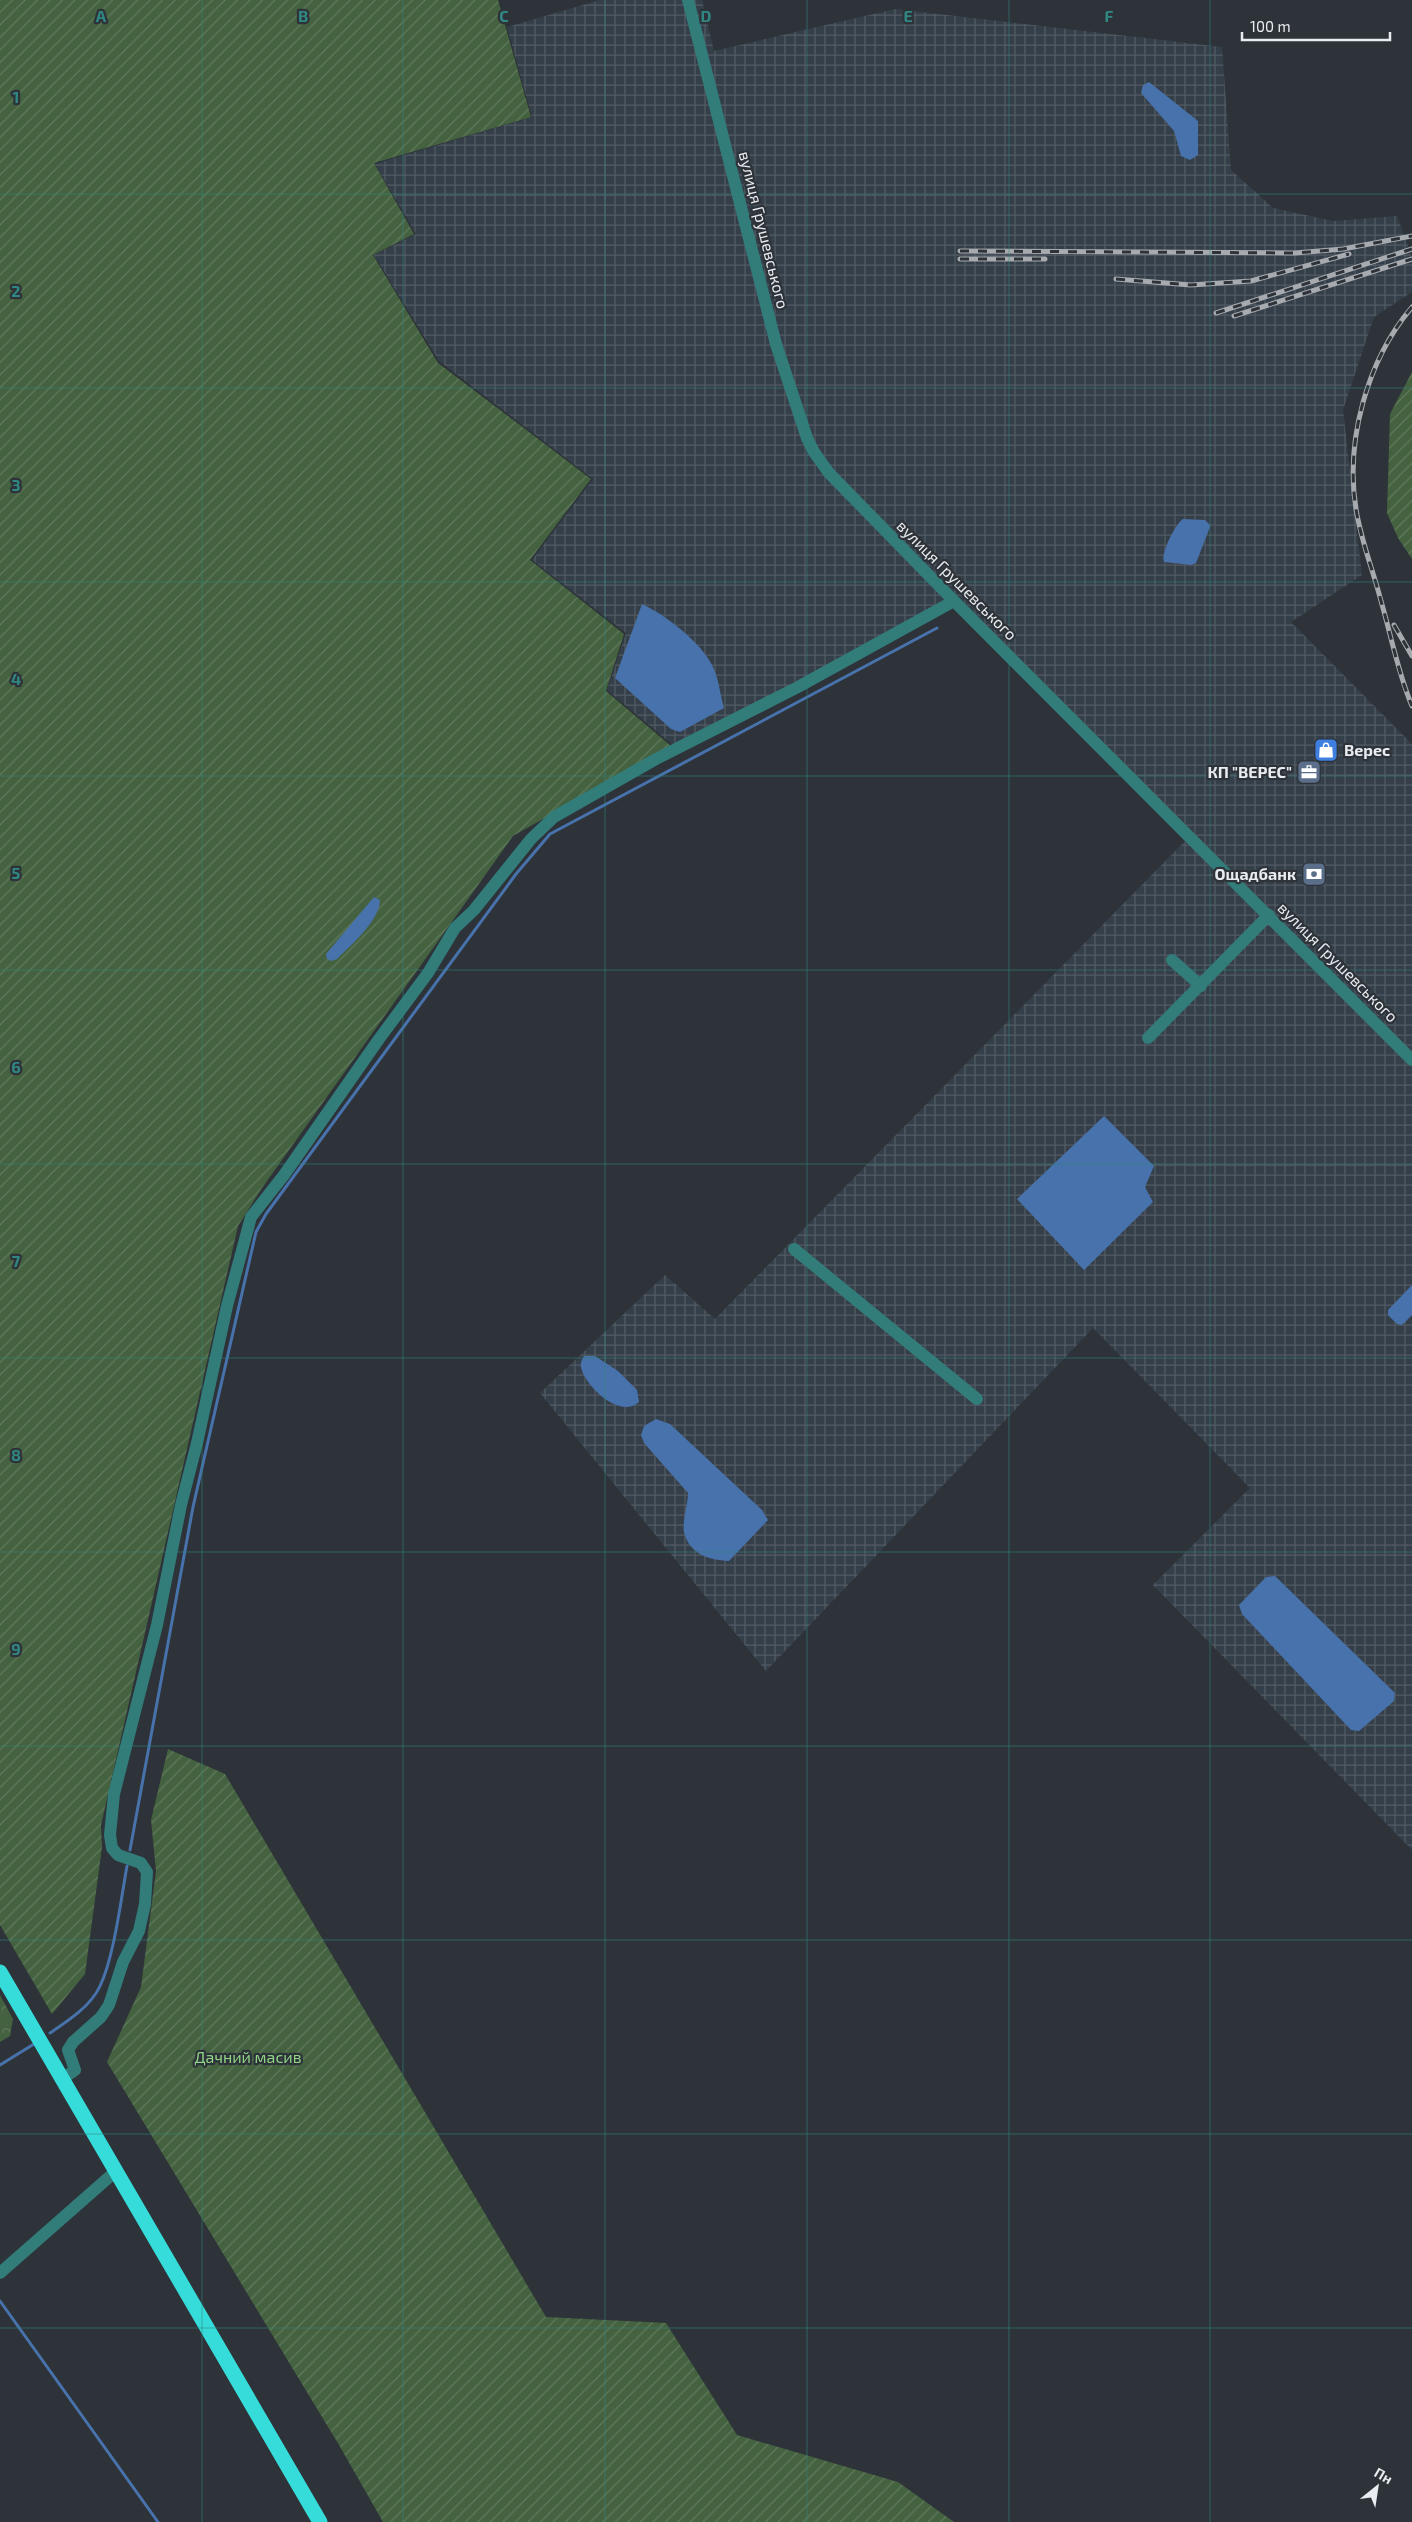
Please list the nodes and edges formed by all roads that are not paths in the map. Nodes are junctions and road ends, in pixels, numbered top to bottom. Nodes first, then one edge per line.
1 (688, 0) edge
2 (954, 601) junction
3 (1269, 915) junction
4 (1172, 960) dead end
5 (1200, 986) junction
6 (1148, 1038) dead end
7 (1412, 1060) edge
8 (794, 1249) dead end
9 (977, 1399) dead end
10 (0, 1972) edge
11 (62, 2079) junction
12 (116, 2171) junction
13 (0, 2273) edge
14 (320, 2522) edge

1 - 2 street, вулиця Грушевського
2 - 3 street, вулиця Грушевського
2 - 11 street
3 - 5 street
3 - 7 street, вулиця Грушевського
4 - 5 street
5 - 6 street
8 - 9 street
10 - 11 highway
11 - 12 highway
12 - 13 street
12 - 14 highway

